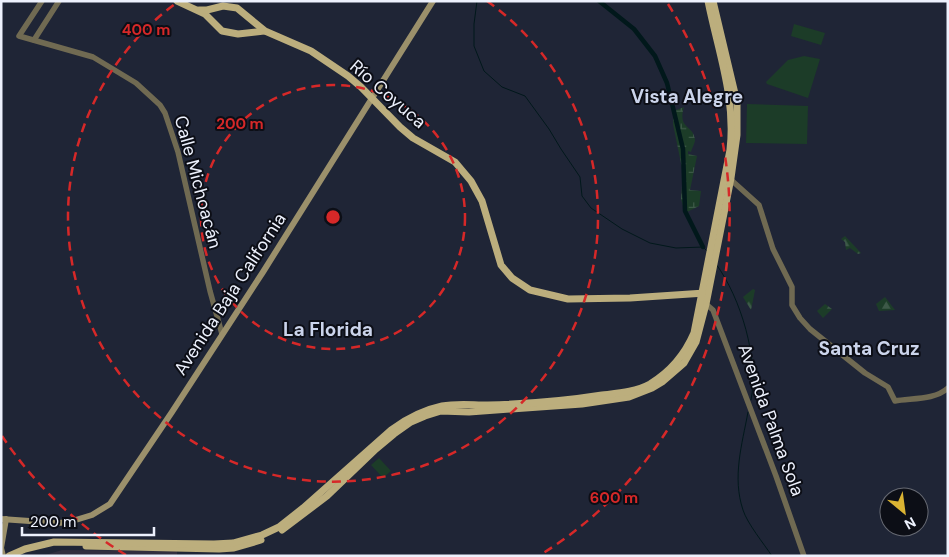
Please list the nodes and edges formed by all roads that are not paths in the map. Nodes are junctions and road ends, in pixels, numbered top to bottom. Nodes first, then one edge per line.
1 (42, 1) edge
2 (59, 1) edge
3 (177, 1) edge
4 (433, 1) edge
5 (708, 1) edge
6 (713, 1) edge
7 (210, 13) junction
8 (254, 23) junction
9 (251, 31) junction
10 (265, 31) junction
11 (34, 40) junction
12 (371, 98) junction
13 (728, 177) junction
14 (706, 293) junction
15 (703, 304) junction
16 (222, 334) junction
17 (948, 388) edge
18 (4, 519) edge
19 (2, 545) edge
20 (14, 555) edge
21 (3, 556) edge
22 (804, 556) edge

1 - 11 street, Calle Michoacán
2 - 11 street
3 - 7 main road, Río Coyuca
4 - 12 main road, Avenida Baja California
5 - 13 main road
6 - 13 main road
7 - 8 main road, Río Coyuca
7 - 9 main road, Río Coyuca
8 - 9 main road
8 - 10 main road, Río Coyuca
9 - 10 main road, Río Coyuca
10 - 12 main road, Río Coyuca
11 - 16 street, Calle Michoacán
12 - 14 main road, Río Coyuca
12 - 16 main road, Avenida Baja California
13 - 14 main road
13 - 17 street
14 - 15 main road
15 - 20 main road
15 - 22 street, Avenida Palma Sola
16 - 18 main road, Avenida Baja California
18 - 19 main road
19 - 20 main road
19 - 21 main road

